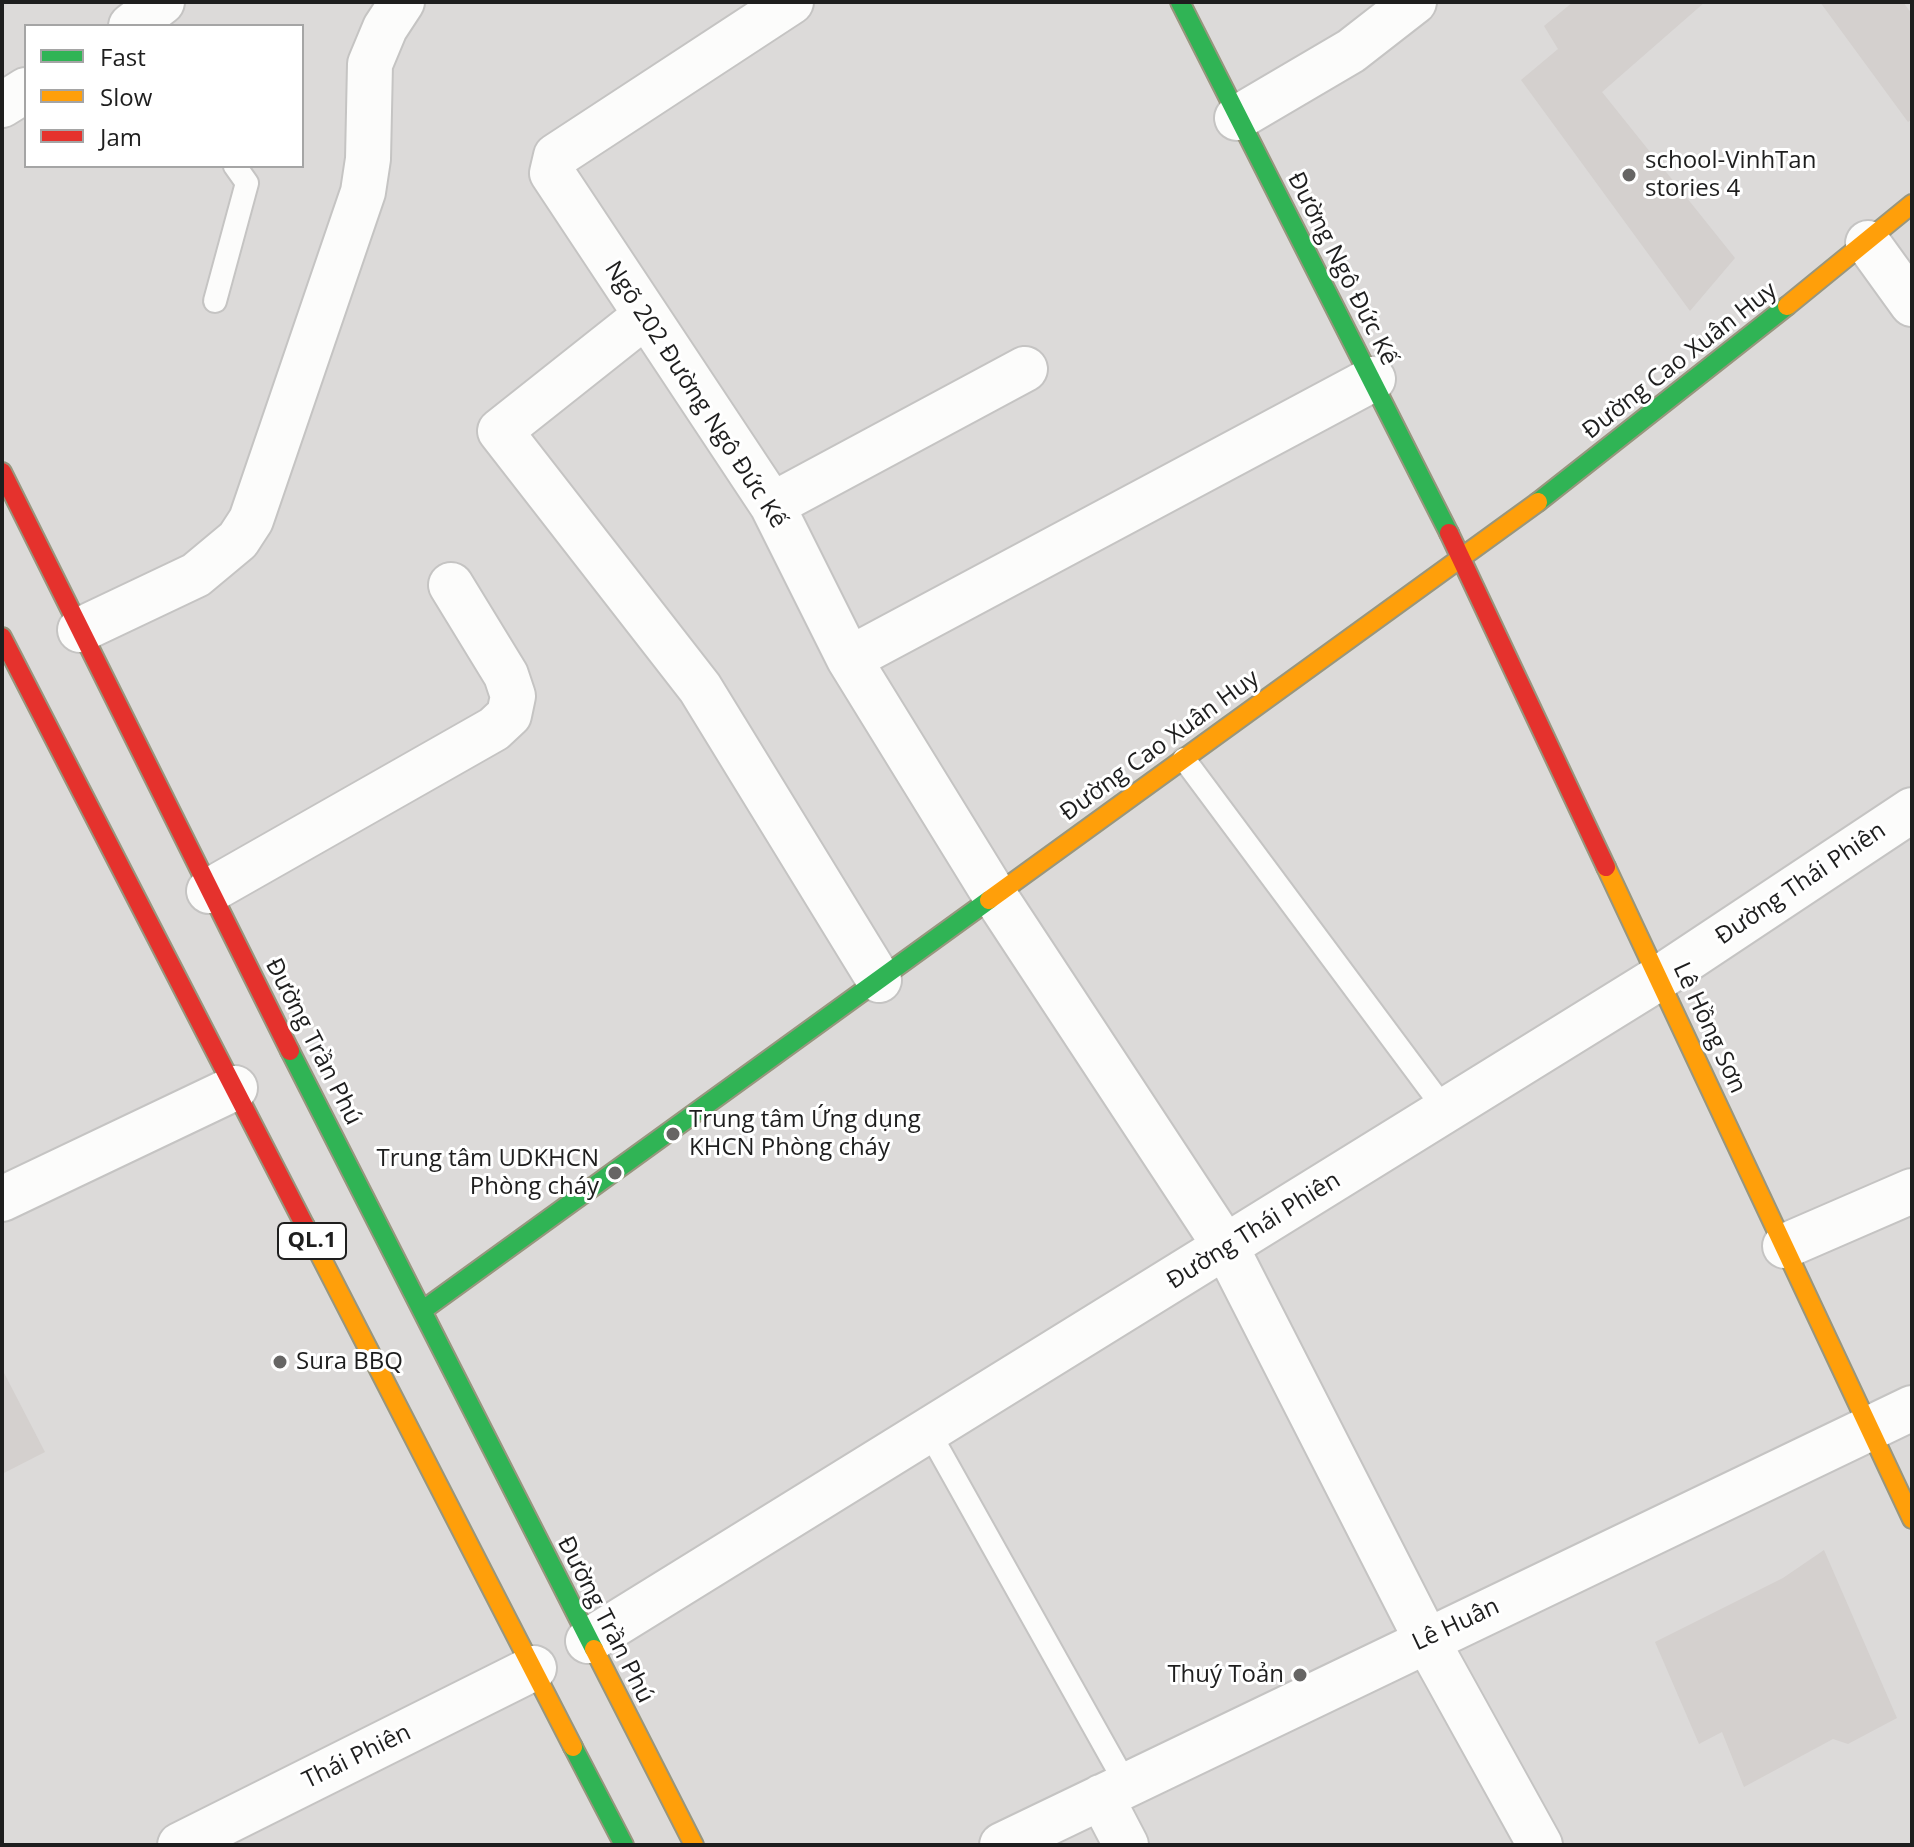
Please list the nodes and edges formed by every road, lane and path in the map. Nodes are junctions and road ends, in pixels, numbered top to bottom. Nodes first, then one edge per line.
1 (402, 2) edge
2 (791, 2) edge
3 (1180, 2) edge
4 (1414, 2) edge
5 (24, 91) edge
6 (2, 105) edge
7 (1237, 118) junction
8 (236, 168) edge
9 (1912, 204) edge
10 (1868, 243) junction
11 (215, 301) dead end
12 (1912, 304) edge
13 (645, 316) junction
14 (1025, 369) dead end
15 (1373, 379) junction
16 (2, 472) edge
17 (772, 505) junction
18 (1461, 558) junction
19 (451, 585) dead end
20 (80, 630) junction
21 (2, 637) edge
22 (849, 659) junction
23 (1184, 759) junction
24 (1912, 810) edge
25 (209, 891) junction
26 (995, 896) junction
27 (1659, 978) junction
28 (879, 980) junction
29 (235, 1088) junction
30 (1446, 1111) junction
31 (1912, 1191) edge
32 (2, 1199) edge
33 (1785, 1246) junction
34 (1227, 1249) junction
35 (417, 1313) junction
36 (386, 1327) dead end
37 (361, 1339) junction
38 (1912, 1408) edge
39 (1871, 1429) junction
40 (929, 1432) junction
41 (1912, 1519) edge
42 (1426, 1639) junction
43 (581, 1645) junction
44 (541, 1665) junction
45 (1113, 1790) junction
46 (180, 1845) edge
47 (624, 1845) edge
48 (694, 1845) edge
49 (1002, 1845) edge
50 (1126, 1845) edge
51 (1540, 1845) edge

1 - 20 street
2 - 13 street, Ngõ 202 Đường Ngô Đức Kế
3 - 7 street, Đường Ngô Đức Kế
4 - 7 street
5 - 6 street
7 - 15 street, Đường Ngô Đức Kế
8 - 11 lane
9 - 10 street, Đường Cao Xuân Huy
10 - 12 street
10 - 18 street, Đường Cao Xuân Huy
13 - 17 street, Ngõ 202 Đường Ngô Đức Kế
13 - 28 street
14 - 17 street
15 - 18 street, Đường Ngô Đức Kế
15 - 22 street
16 - 20 street, Đường Trần Phú / QL.1
17 - 22 street, Ngõ 202 Đường Ngô Đức Kế
18 - 23 street, Đường Cao Xuân Huy
18 - 27 street, Lê Hồng Sơn
19 - 25 street
20 - 25 street, Đường Trần Phú / QL.1
21 - 29 street, QL.1
22 - 26 street, Ngõ 202 Đường Ngô Đức Kế
23 - 26 street, Đường Cao Xuân Huy
23 - 30 lane
24 - 27 street, Đường Thái Phiên
25 - 35 street, Đường Trần Phú / QL.1
26 - 28 street, Đường Cao Xuân Huy
26 - 34 street, Ngõ 202 Đường Ngô Đức Kế
27 - 30 street, Đường Thái Phiên
27 - 33 street, Lê Hồng Sơn
28 - 35 street, Đường Cao Xuân Huy
29 - 32 street
29 - 37 street, QL.1
30 - 34 street, Đường Thái Phiên
31 - 33 street
33 - 39 street, Lê Hồng Sơn
34 - 40 street, Đường Thái Phiên
34 - 42 street, Ngõ 202 Đường Ngô Đức Kế
35 - 43 street, Đường Trần Phú / QL.1
36 - 37 street
37 - 44 street, QL.1
38 - 39 street, Lê Huân
39 - 41 street, Lê Hồng Sơn
39 - 42 street, Lê Huân
40 - 43 street, Đường Thái Phiên
40 - 45 lane
42 - 45 street, Lê Huân
42 - 51 street, Ngõ 202 Đường Ngô Đức Kế
43 - 48 street, Đường Trần Phú / QL.1
44 - 46 street, Thái Phiên
44 - 47 street, QL.1
45 - 49 street, Lê Huân
45 - 50 street

